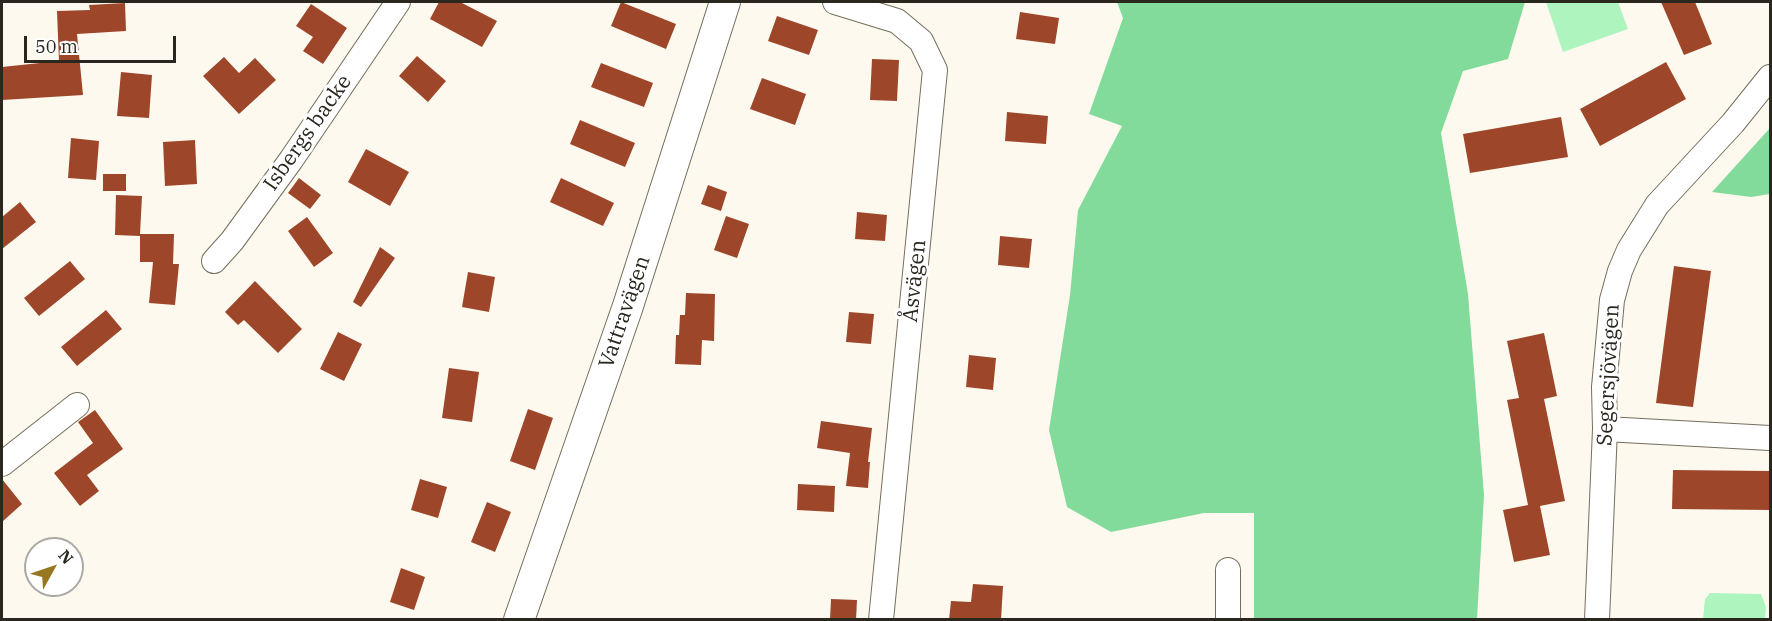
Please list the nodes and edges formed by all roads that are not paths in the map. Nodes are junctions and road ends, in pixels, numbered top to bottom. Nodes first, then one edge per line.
1 (398, 2) edge
2 (725, 2) edge
3 (835, 2) edge
4 (1770, 77) edge
5 (214, 261) dead end
6 (77, 405) dead end
7 (1605, 429) junction
8 (1770, 438) edge
9 (2, 464) edge
10 (1228, 570) dead end
11 (519, 620) edge
12 (881, 620) edge
13 (1228, 620) edge
14 (1597, 620) edge

1 - 5 street, Isbergs backe
2 - 11 street, Vattravägen
3 - 12 street, Åsvägen
4 - 7 street, Segersjövägen
6 - 9 street
7 - 8 street
7 - 14 street, Segersjövägen
10 - 13 street

